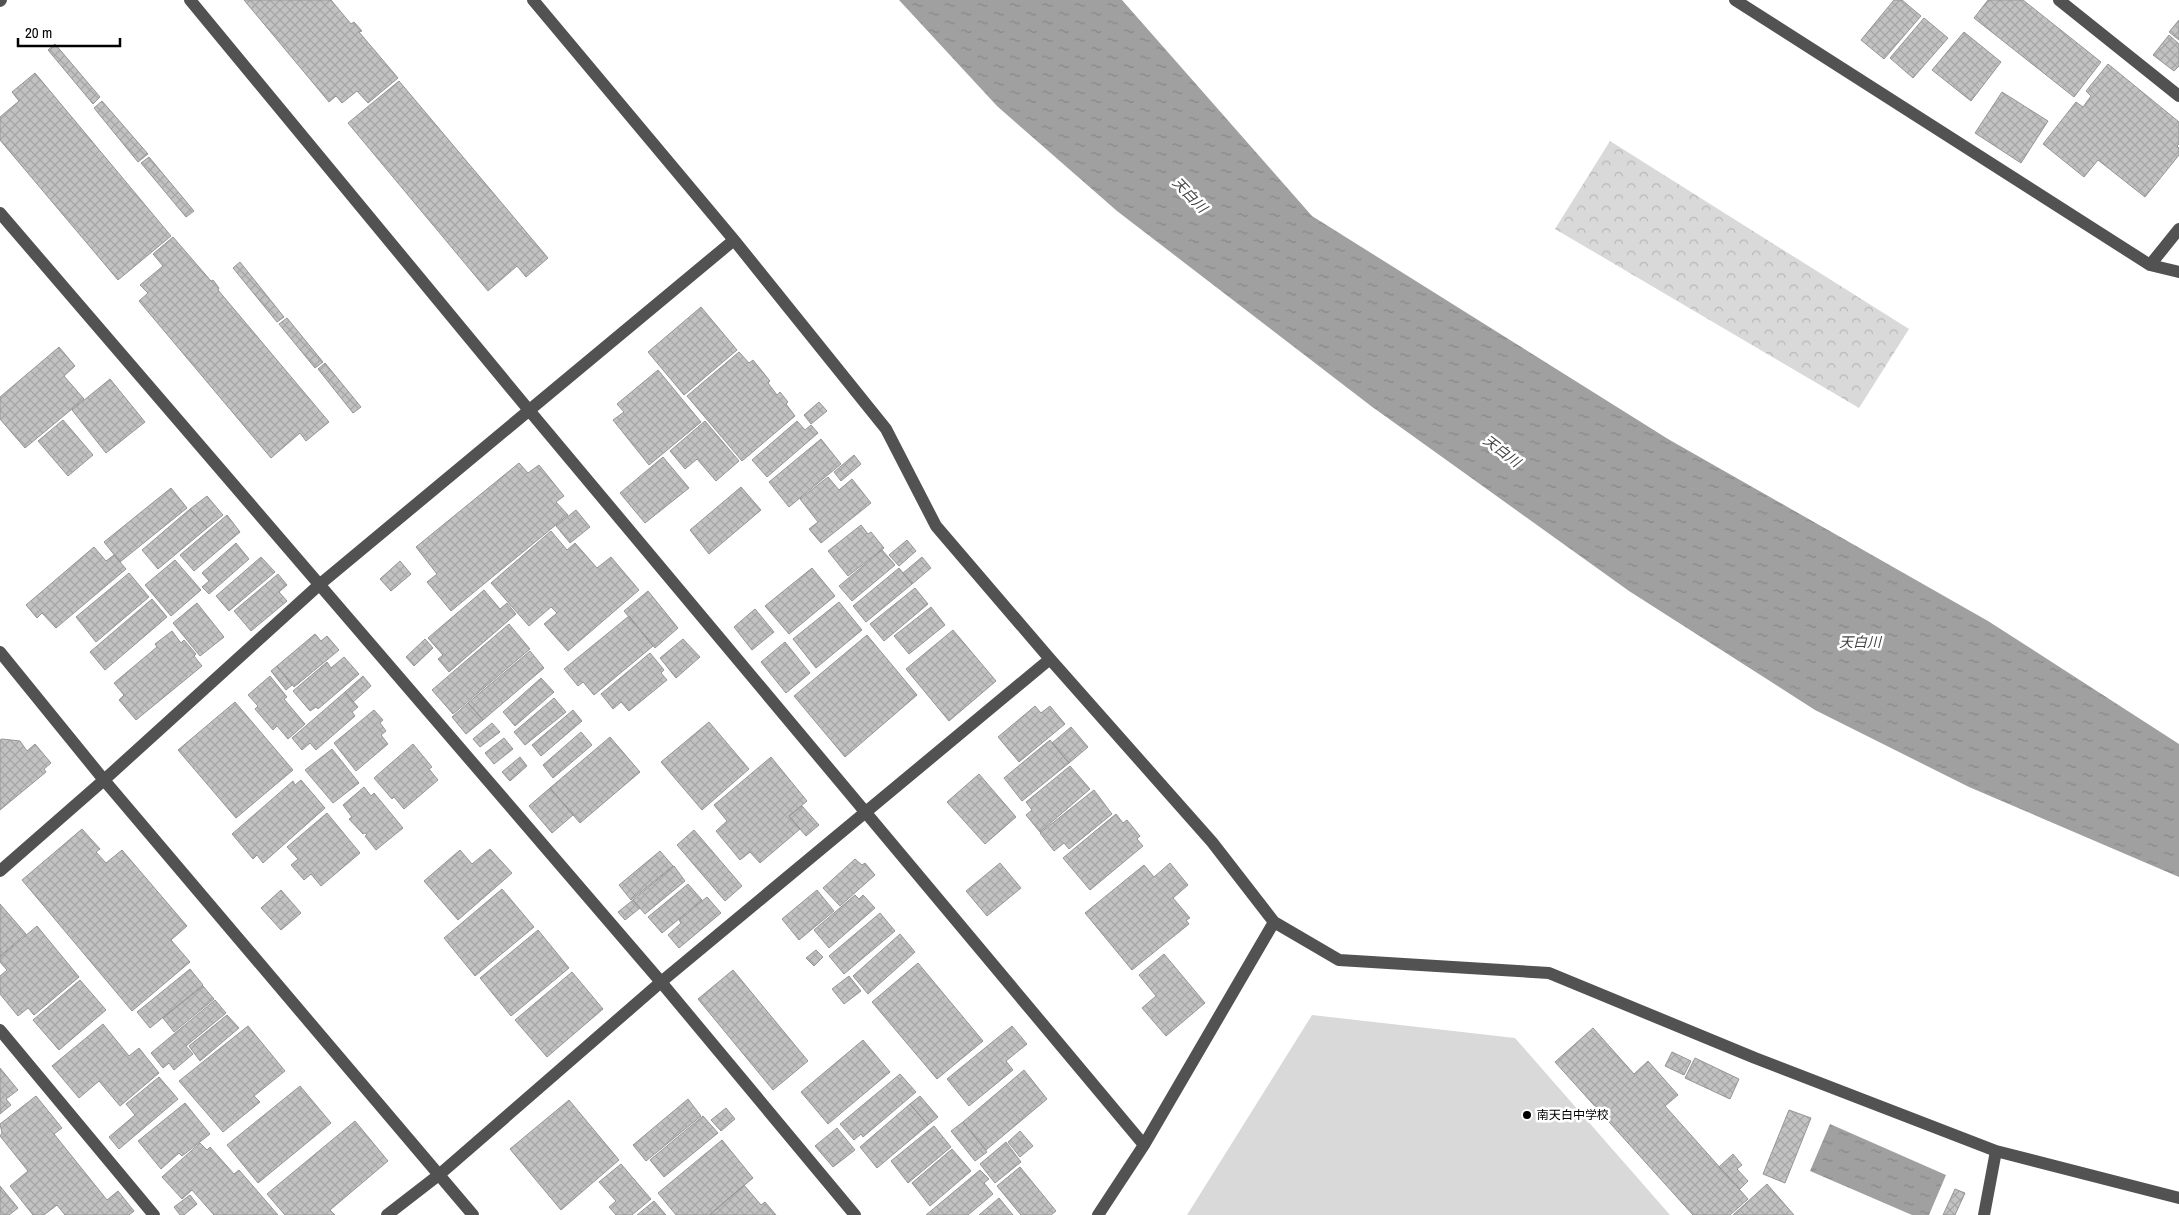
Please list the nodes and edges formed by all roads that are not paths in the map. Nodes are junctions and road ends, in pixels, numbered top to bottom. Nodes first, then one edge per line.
1 (190, 0) edge
2 (533, 0) edge
3 (1735, 0) edge
4 (2059, 0) edge
5 (2179, 96) edge
6 (0, 213) edge
7 (2179, 229) edge
8 (734, 240) junction
9 (2150, 265) junction
10 (2179, 272) edge
11 (528, 409) junction
12 (320, 585) junction
13 (0, 652) edge
14 (1050, 659) junction
15 (104, 780) junction
16 (866, 812) junction
17 (0, 871) edge
18 (1274, 922) junction
19 (661, 982) junction
20 (0, 1030) edge
21 (1144, 1146) junction
22 (1996, 1151) junction
23 (440, 1174) junction
24 (2179, 1198) edge
25 (154, 1215) edge
26 (387, 1215) edge
27 (474, 1215) edge
28 (855, 1215) edge
29 (1098, 1215) edge
30 (1984, 1215) edge

1 - 11 street
2 - 8 street
3 - 9 street
4 - 5 street
6 - 12 street
7 - 9 street
8 - 11 street
8 - 14 street
9 - 10 street
11 - 12 street
11 - 16 street
12 - 15 street
12 - 19 street
13 - 15 street
14 - 16 street
14 - 18 street
15 - 17 street
15 - 23 street
16 - 19 street
16 - 21 street
18 - 21 street
18 - 22 street
19 - 23 street
19 - 28 street
20 - 25 street
21 - 29 street
22 - 24 street
22 - 30 street
23 - 26 street
23 - 27 street

